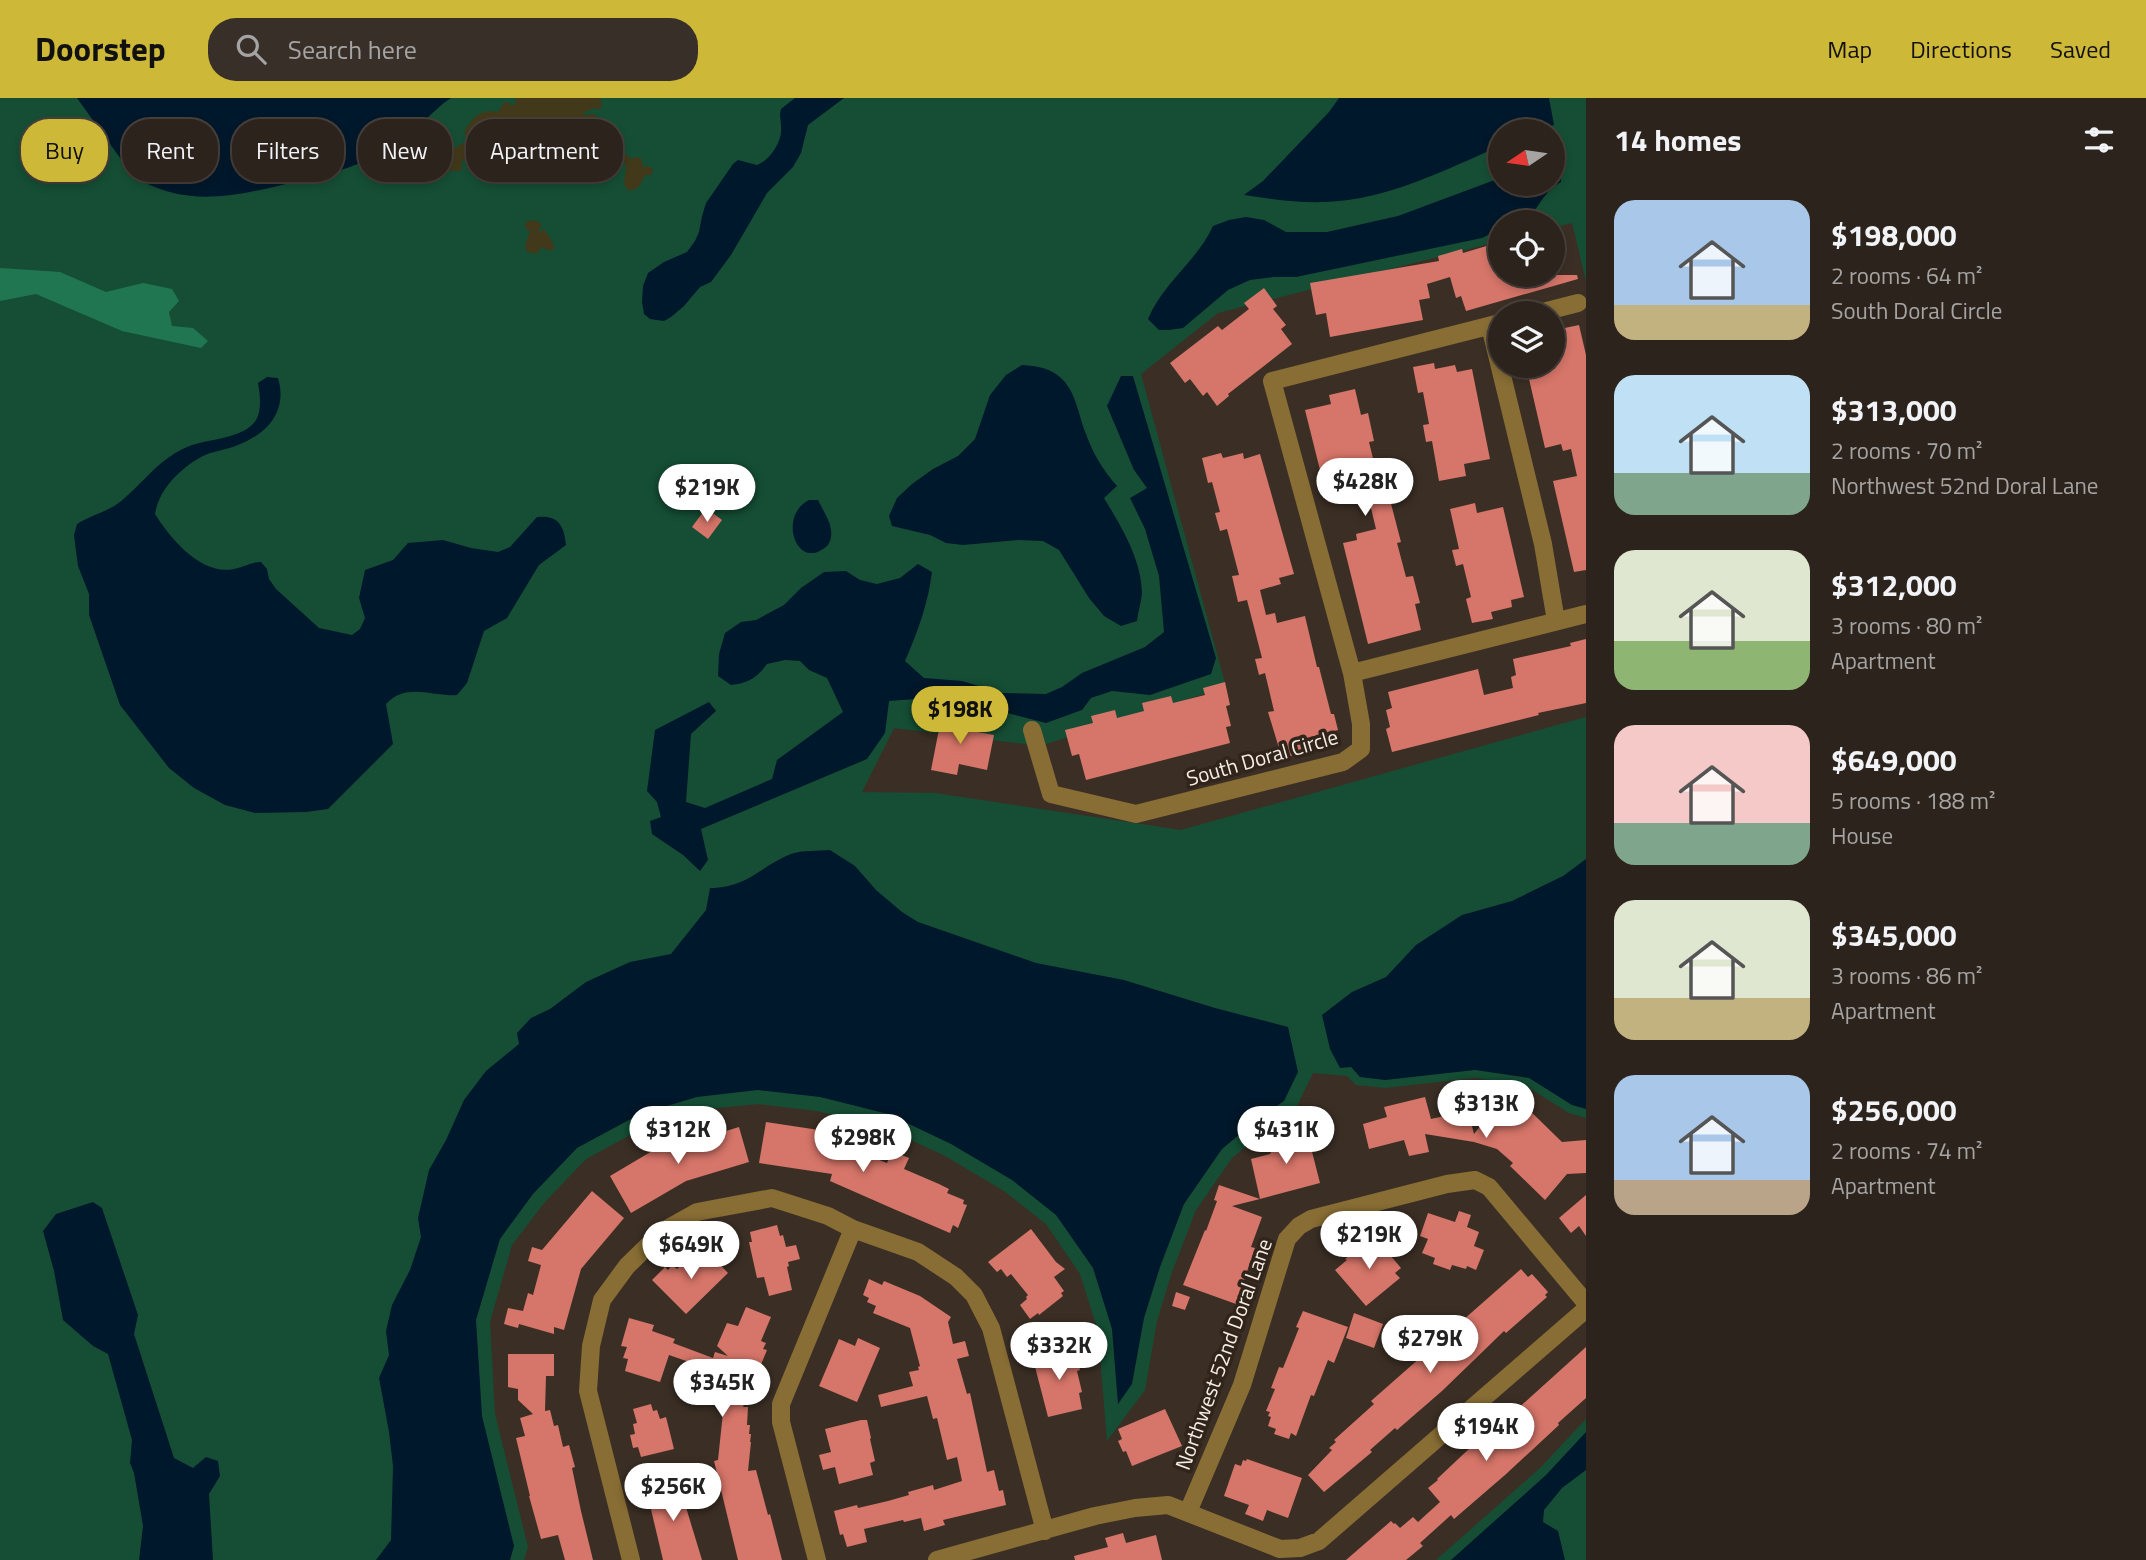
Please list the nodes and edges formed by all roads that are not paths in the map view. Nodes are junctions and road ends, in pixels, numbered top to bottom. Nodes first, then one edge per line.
1 (1578, 303) dead end
2 (1565, 306) edge
3 (1488, 327) edge
4 (1507, 378) edge
5 (1586, 614) edge
6 (1556, 621) junction
7 (1352, 673) junction
8 (1032, 730) dead end
9 (853, 1228) junction
10 (1586, 1303) edge
11 (1586, 1309) edge
12 (1188, 1512) junction
13 (1045, 1531) junction
14 (631, 1560) edge
15 (817, 1560) edge
16 (937, 1560) edge

1 - 2 street
3 - 7 street
4 - 6 street
5 - 6 street
6 - 7 street
7 - 8 street, South Doral Circle
9 - 13 street
9 - 14 street
9 - 15 street
10 - 12 street, Northwest 52nd Doral Lane
11 - 12 street
12 - 13 street
13 - 16 street

